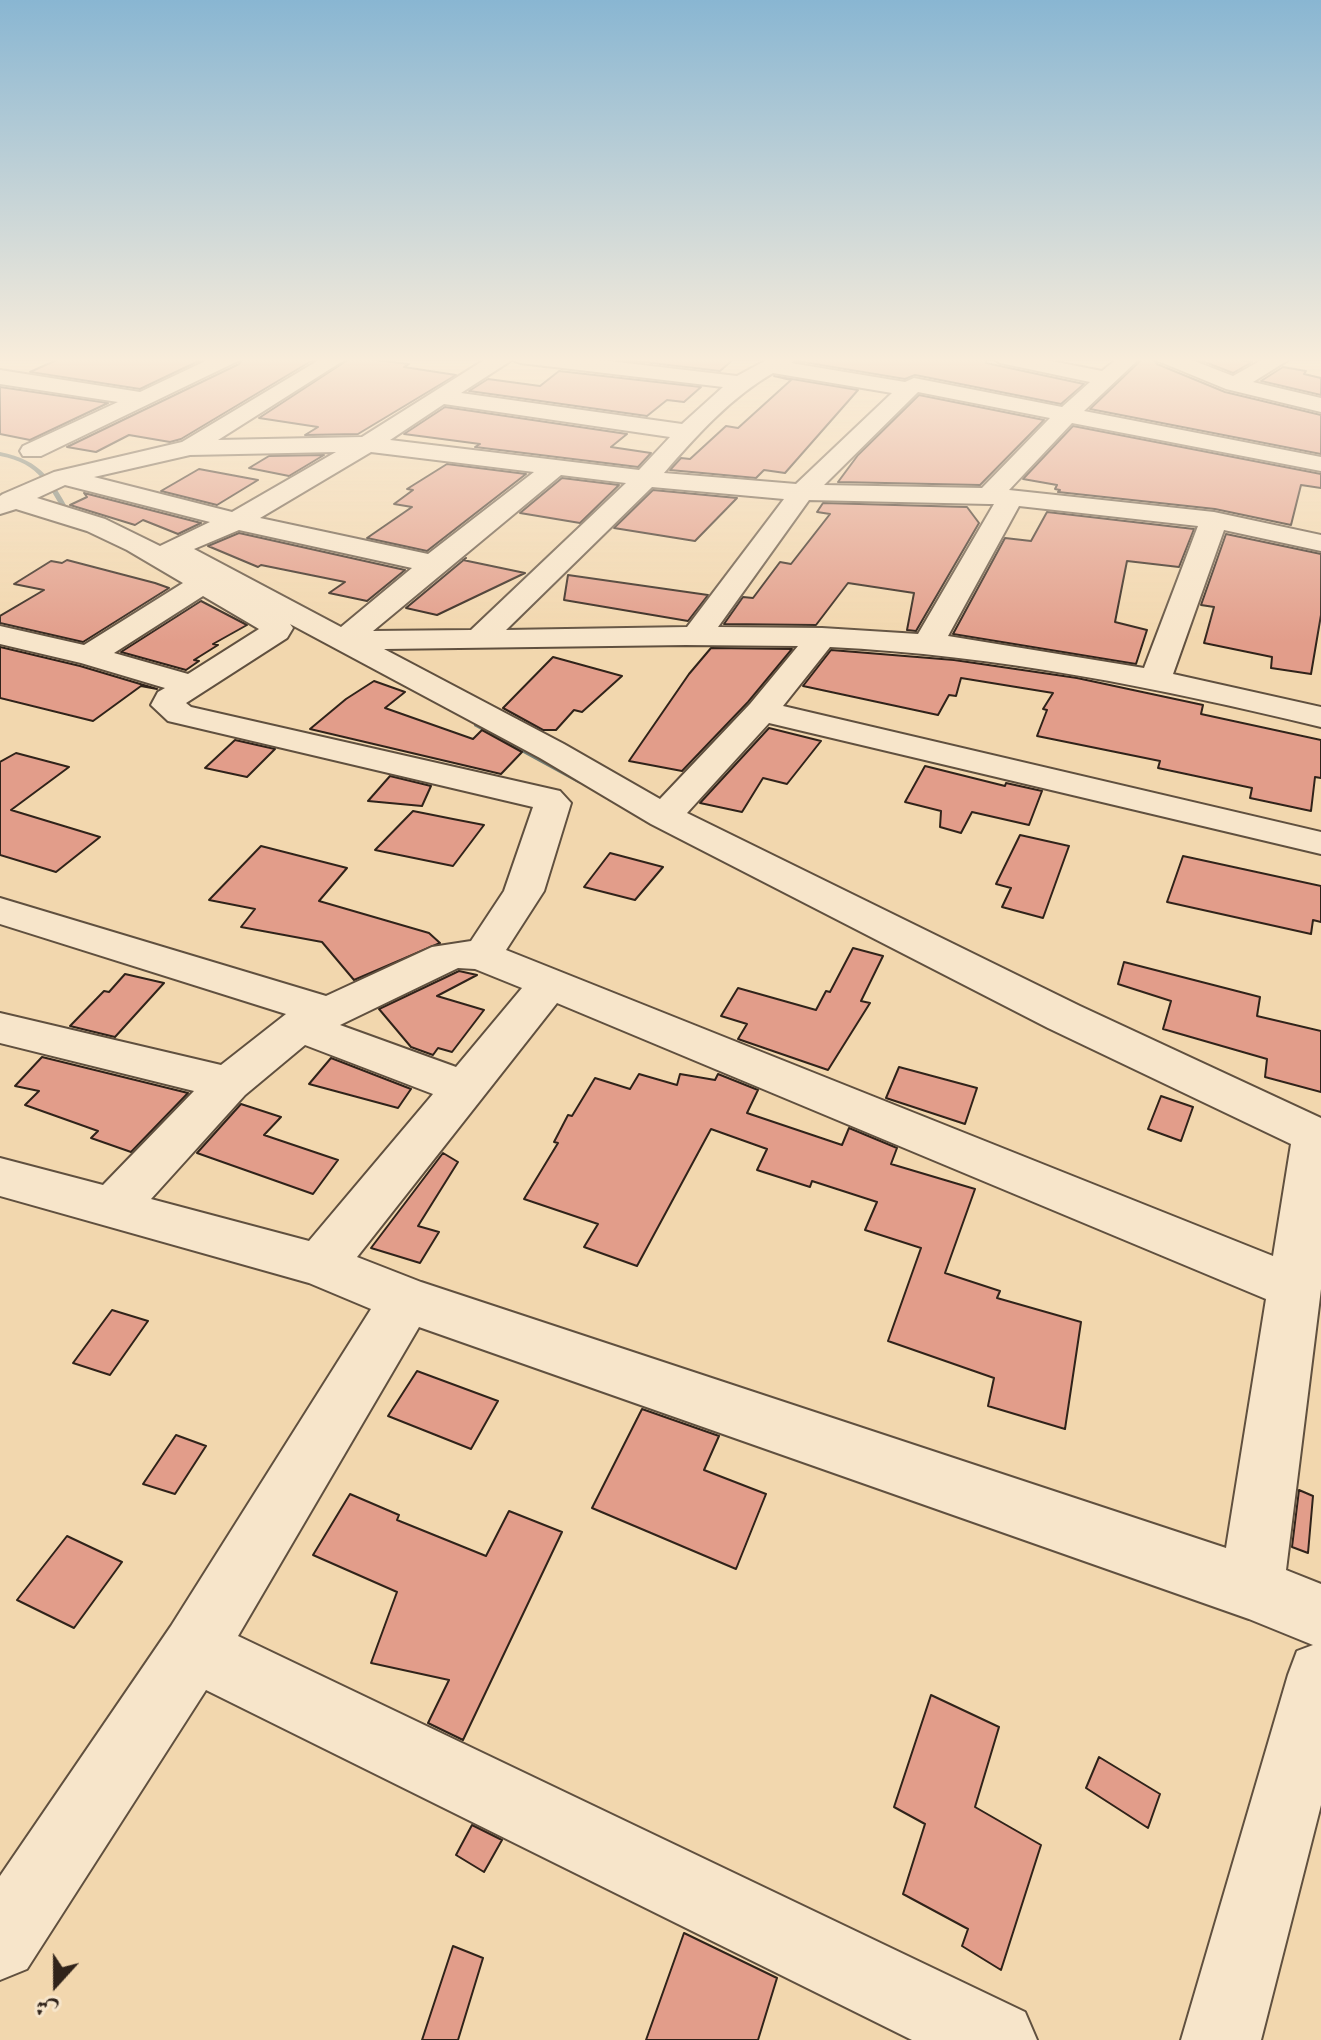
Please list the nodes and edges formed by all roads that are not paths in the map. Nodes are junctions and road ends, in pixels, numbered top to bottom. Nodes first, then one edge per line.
1 (33, 452) edge
2 (170, 452) edge
3 (353, 452) edge
4 (428, 452) edge
5 (669, 452) edge
6 (843, 452) edge
7 (1036, 452) edge
8 (1260, 452) edge
9 (1321, 464) edge
10 (92, 469) junction
11 (554, 469) junction
12 (63, 477) junction
13 (644, 480) junction
14 (802, 492) junction
15 (1000, 496) junction
16 (6, 502) edge
17 (1214, 520) junction
18 (236, 521) junction
19 (1321, 543) edge
20 (433, 564) junction
21 (205, 582) junction
22 (0, 635) edge
23 (822, 637) junction
24 (694, 638) junction
25 (344, 640) junction
26 (477, 641) junction
27 (928, 644) junction
28 (89, 655) junction
29 (1156, 677) junction
30 (191, 685) junction
31 (762, 711) junction
32 (1321, 717) edge
33 (664, 816) junction
34 (1321, 843) edge
35 (0, 911) edge
36 (482, 956) junction
37 (548, 985) junction
38 (314, 1019) junction
39 (0, 1028) edge
40 (229, 1083) junction
41 (466, 1088) junction
42 (1319, 1137) edge
43 (0, 1177) edge
44 (114, 1206) junction
45 (320, 1265) junction
46 (1295, 1288) junction
47 (406, 1300) junction
48 (1252, 1588) junction
49 (1321, 1616) edge
50 (194, 1649) junction
51 (1321, 1675) edge
52 (0, 1942) edge
53 (997, 2040) edge
54 (1221, 2040) edge

1 - 10 street
2 - 10 street
3 - 18 street
4 - 11 street
5 - 13 street
6 - 14 street
7 - 15 street
8 - 9 street
10 - 12 street
11 - 13 street
11 - 20 street
12 - 16 street
12 - 18 street
13 - 14 street
13 - 26 street
14 - 15 street
14 - 24 street
15 - 17 street
15 - 27 street
16 - 21 street
17 - 19 street
17 - 29 street
18 - 20 street
18 - 25 street
20 - 25 street
21 - 28 street
21 - 30 street
22 - 28 street
23 - 24 street
23 - 27 street
23 - 31 street
24 - 26 street
25 - 26 street
25 - 33 street
27 - 29 street
28 - 30 street
29 - 32 street
30 - 36 street
31 - 33 street
31 - 34 street
33 - 42 street
35 - 38 street
36 - 37 street
36 - 38 street
37 - 41 street
37 - 46 street
38 - 40 street
38 - 41 street
39 - 40 street
40 - 44 street
41 - 45 street
42 - 46 street
43 - 44 street
44 - 45 street
45 - 47 street
46 - 48 street
47 - 48 street
47 - 50 street
48 - 49 street
50 - 52 street
50 - 53 street
51 - 54 street

